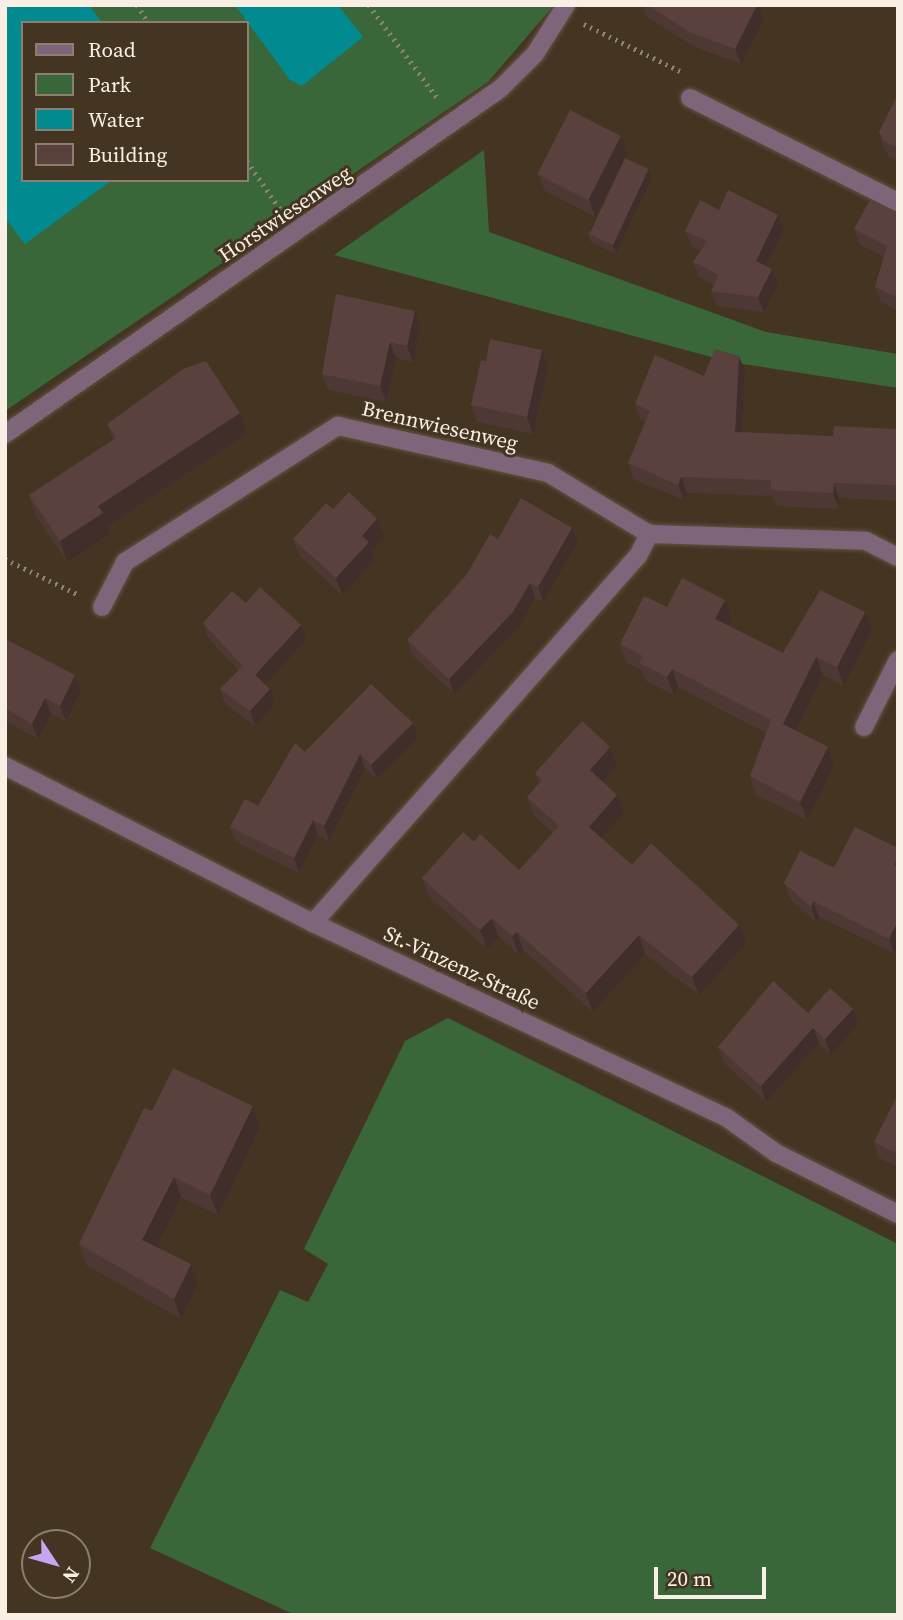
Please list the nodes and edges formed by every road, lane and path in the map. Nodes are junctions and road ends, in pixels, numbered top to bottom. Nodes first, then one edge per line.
1 (137, 5) edge
2 (369, 5) edge
3 (564, 9) edge
4 (148, 21) edge
5 (690, 98) joint
6 (455, 122) junction
7 (248, 163) edge
8 (898, 202) edge
9 (298, 234) junction
10 (5, 434) edge
11 (649, 534) junction
12 (898, 556) edge
13 (5, 559) edge
14 (102, 607) joint
15 (898, 660) edge
16 (864, 727) dead end
17 (5, 766) edge
18 (313, 923) junction
19 (898, 1214) edge

1 - 4 path
2 - 6 path
3 - 5 path
3 - 6 street, Horstwiesenweg
5 - 8 street
6 - 9 street, Horstwiesenweg
7 - 9 path
9 - 10 street, Horstwiesenweg
11 - 12 street, Brennwiesenweg
11 - 14 street, Brennwiesenweg
11 - 18 street
13 - 14 path
15 - 16 street
17 - 18 street, St.-Vinzenz-Straße
18 - 19 street, St.-Vinzenz-Straße

